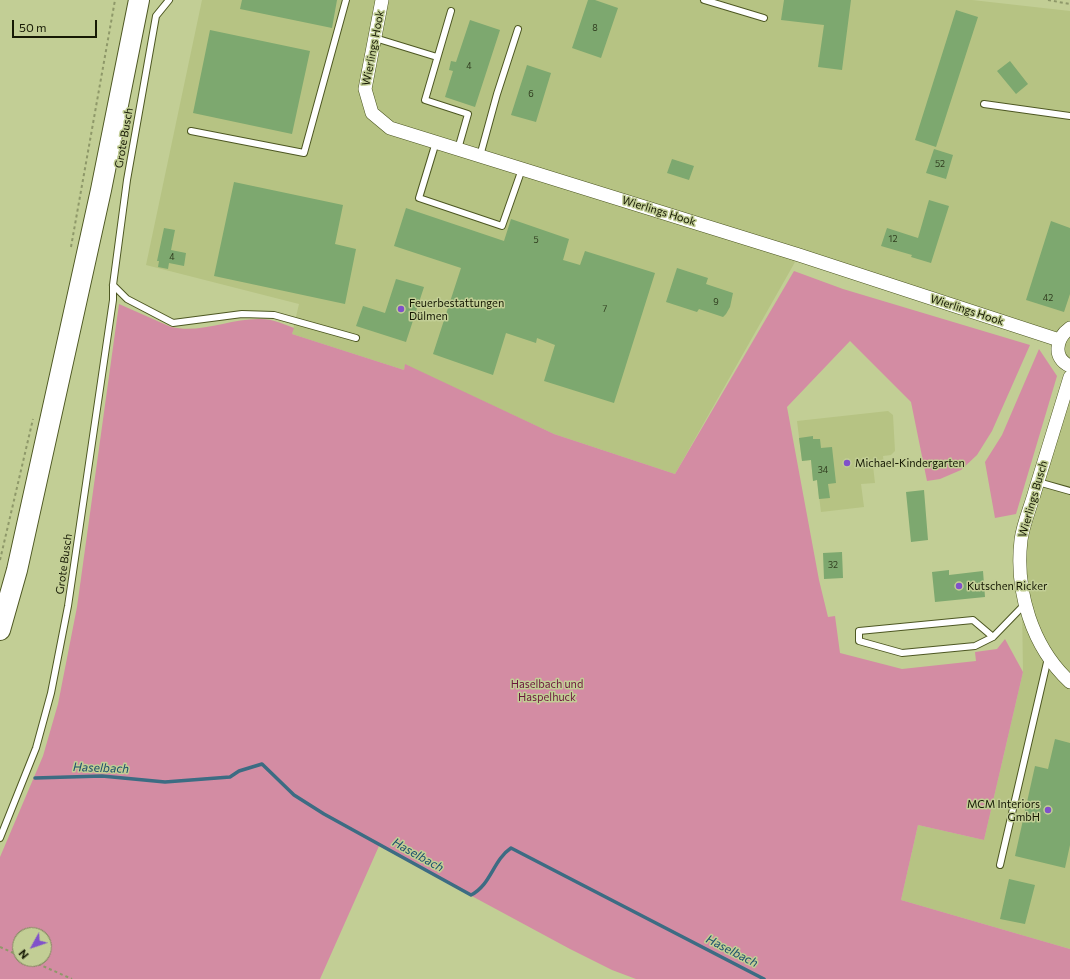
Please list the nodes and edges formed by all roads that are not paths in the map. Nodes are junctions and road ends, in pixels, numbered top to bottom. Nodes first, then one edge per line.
1 (139, 0) edge
2 (169, 0) edge
3 (346, 0) edge
4 (382, 0) edge
5 (704, 0) edge
6 (451, 11) dead end
7 (764, 18) dead end
8 (518, 29) dead end
9 (375, 38) junction
10 (438, 57) junction
11 (984, 104) dead end
12 (1070, 116) edge
13 (191, 132) dead end
14 (436, 142) junction
15 (458, 149) junction
16 (480, 156) junction
17 (522, 169) junction
18 (112, 285) junction
19 (1070, 328) edge
20 (356, 338) dead end
21 (1059, 340) junction
22 (1070, 366) edge
23 (1070, 377) edge
24 (1038, 482) junction
25 (1070, 491) edge
26 (1025, 604) junction
27 (0, 630) edge
28 (993, 637) junction
29 (1048, 656) junction
30 (1070, 682) edge
31 (0, 838) edge
32 (1000, 865) dead end

1 - 27 main road
2 - 18 lane, Grote Busch
3 - 13 lane
4 - 9 street, Wierlings Hook
5 - 7 lane
6 - 10 lane
8 - 16 lane
9 - 10 lane
9 - 14 street, Wierlings Hook
10 - 15 lane
11 - 12 lane
14 - 15 street, Wierlings Hook
14 - 17 lane
15 - 16 street, Wierlings Hook
16 - 17 street, Wierlings Hook
17 - 21 street, Wierlings Hook
18 - 20 lane
18 - 31 lane, Grote Busch
19 - 21 street
21 - 22 street
23 - 24 street, Wierlings Busch
24 - 25 lane
24 - 26 street, Wierlings Busch
26 - 28 lane
26 - 29 street, Wierlings Busch
28 - 28 lane
29 - 30 street, Wierlings Busch
29 - 32 lane

